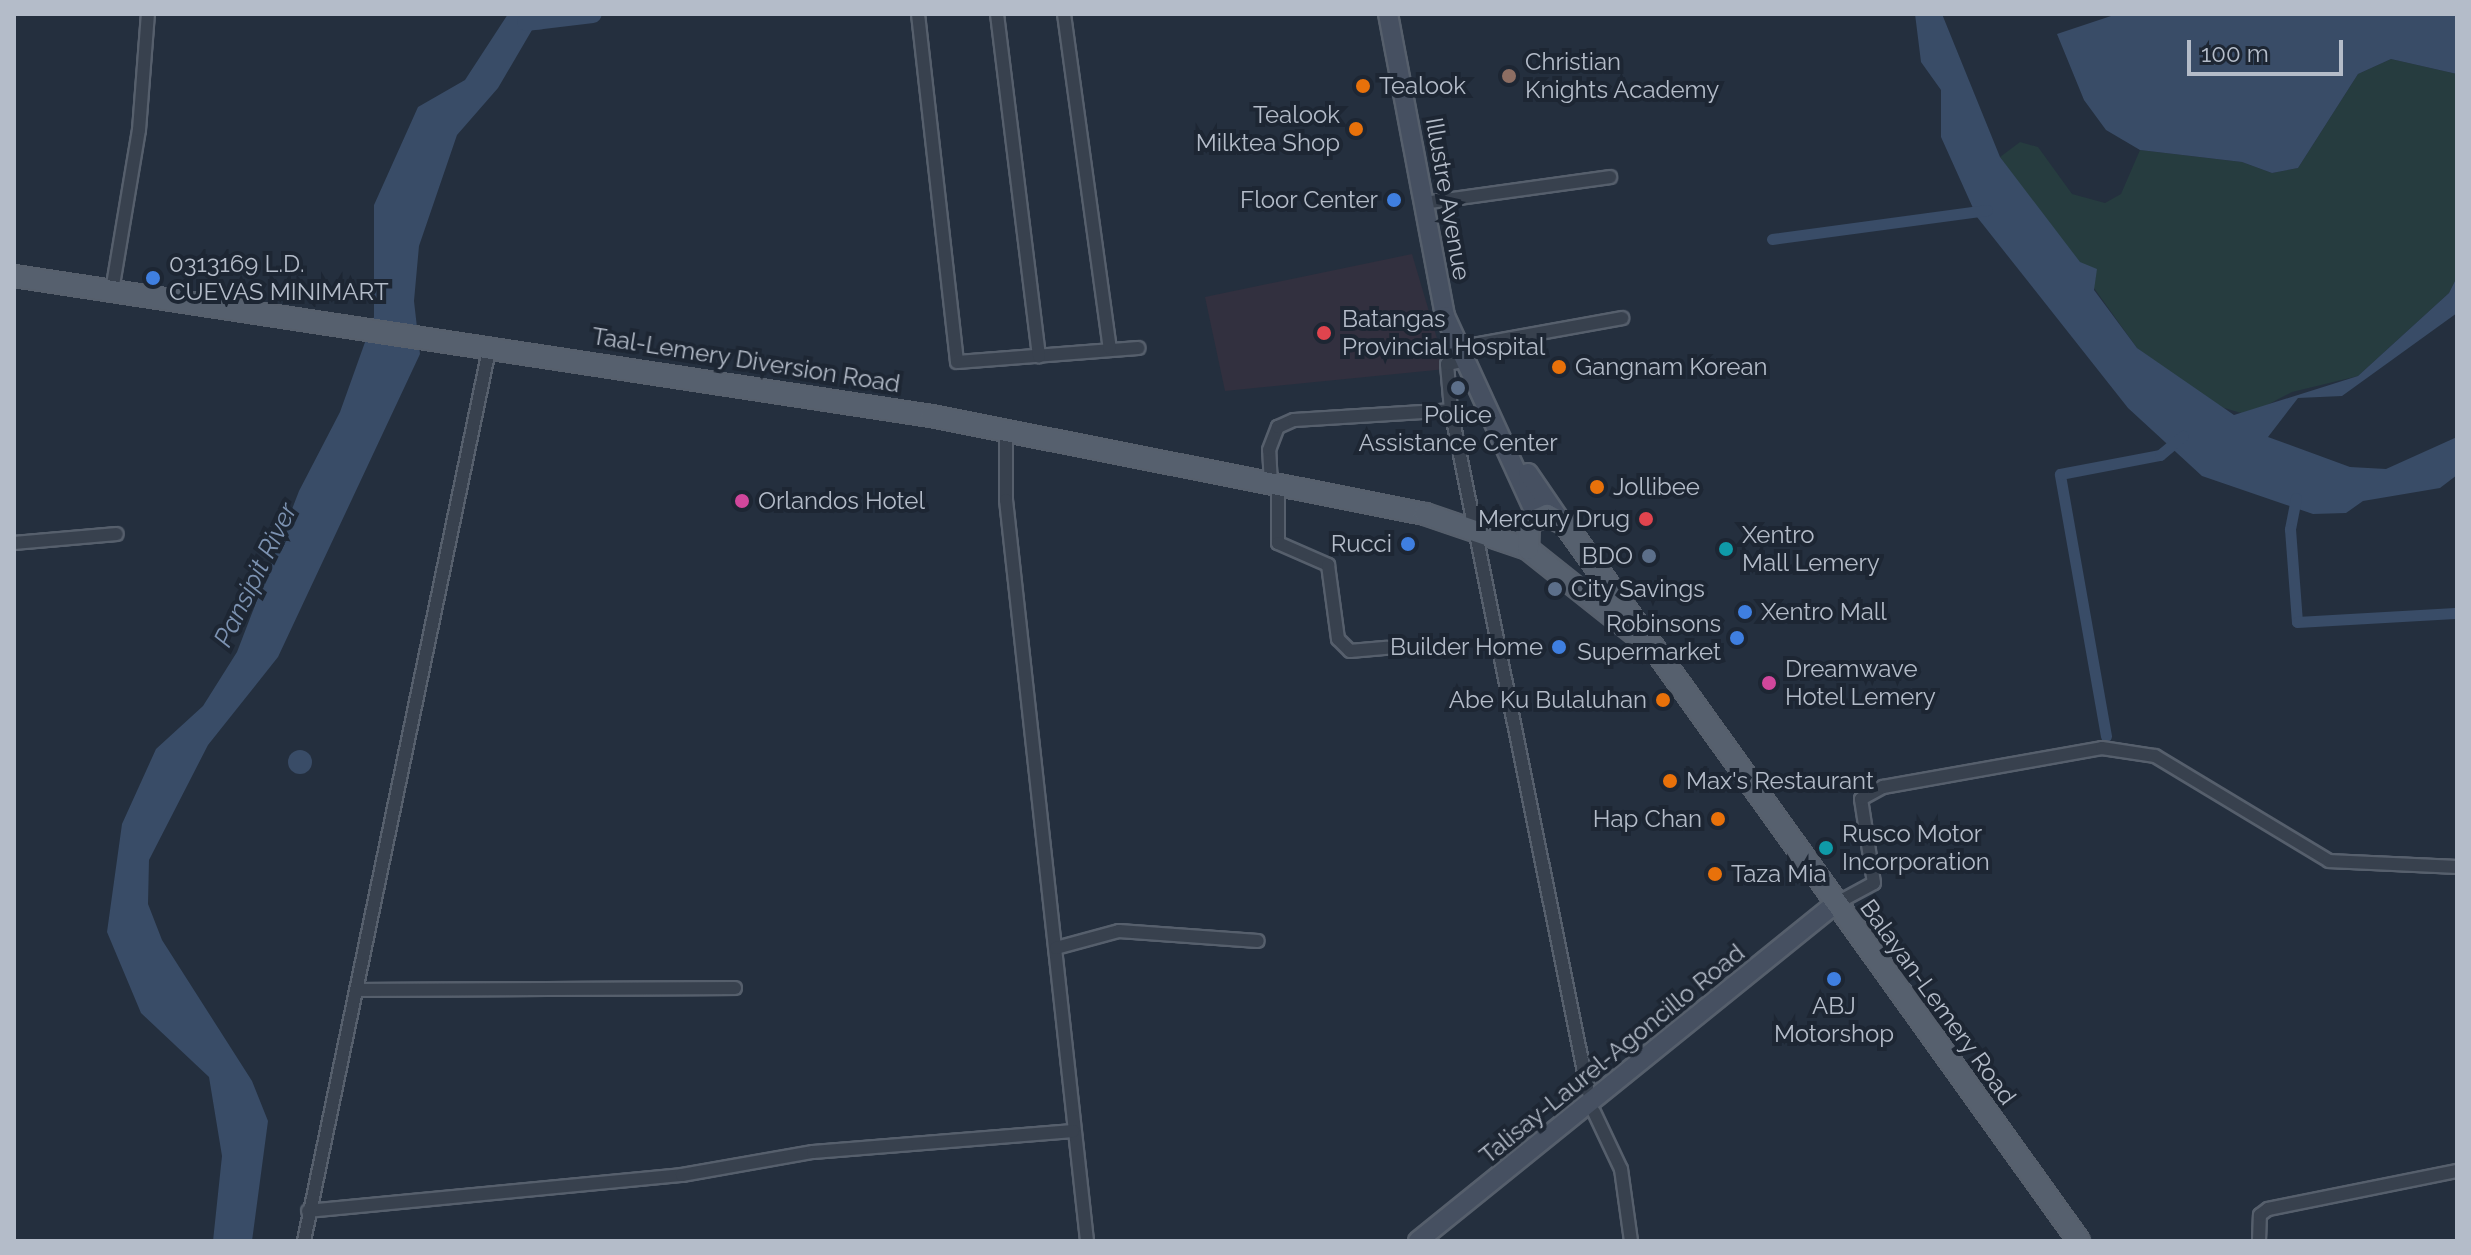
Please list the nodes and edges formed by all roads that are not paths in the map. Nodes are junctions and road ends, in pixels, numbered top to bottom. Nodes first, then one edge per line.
1 (148, 14) edge
2 (918, 14) edge
3 (997, 14) edge
4 (1064, 14) edge
5 (1388, 14) edge
6 (1610, 177) dead end
7 (1423, 203) junction
8 (14, 276) edge
9 (112, 291) junction
10 (1622, 318) dead end
11 (490, 345) junction
12 (1110, 348) junction
13 (1138, 348) dead end
14 (1459, 354) junction
15 (1039, 356) junction
16 (1451, 410) junction
17 (1006, 430) junction
18 (1275, 486) junction
19 (1475, 527) junction
20 (117, 534) dead end
21 (1543, 535) junction
22 (14, 543) edge
23 (1641, 639) junction
24 (1387, 648) dead end
25 (2457, 867) edge
26 (1835, 904) junction
27 (1258, 941) dead end
28 (1056, 948) junction
29 (735, 988) dead end
30 (359, 990) junction
31 (1588, 1091) dead end
32 (1594, 1112) dead end
33 (1073, 1131) junction
34 (2457, 1171) edge
35 (308, 1211) junction
36 (304, 1241) edge
37 (1087, 1241) edge
38 (1418, 1241) edge
39 (1631, 1241) edge
40 (2079, 1241) edge
41 (2259, 1241) edge

1 - 9 street
2 - 15 street
3 - 15 street
4 - 12 street
5 - 7 main road, Illustre Avenue
6 - 7 street
7 - 14 main road, Illustre Avenue
8 - 9 main road, Taal-Lemery Diversion Road
9 - 11 main road, Taal-Lemery Diversion Road
10 - 14 street
11 - 17 main road, Taal-Lemery Diversion Road
11 - 30 street
12 - 13 street
12 - 15 street
14 - 16 street
14 - 21 main road, Illustre Avenue
16 - 18 street
16 - 19 street
17 - 18 main road, Taal-Lemery Diversion Road
17 - 28 street
18 - 19 main road, Taal-Lemery Diversion Road
18 - 24 street
19 - 21 main road, Taal-Lemery Diversion Road
19 - 31 street
20 - 22 street
21 - 23 main road, Balayan-Lemery Road
21 - 23 main road, Balayan-Lemery Road
23 - 26 main road, Balayan-Lemery Road
25 - 26 street
26 - 38 main road, Talisay-Laurel-Agoncillo Road
26 - 40 main road, Balayan-Lemery Road
27 - 28 street
28 - 33 street
29 - 30 street
30 - 35 street
32 - 39 street
33 - 35 street
33 - 37 street
34 - 41 street
35 - 36 street

